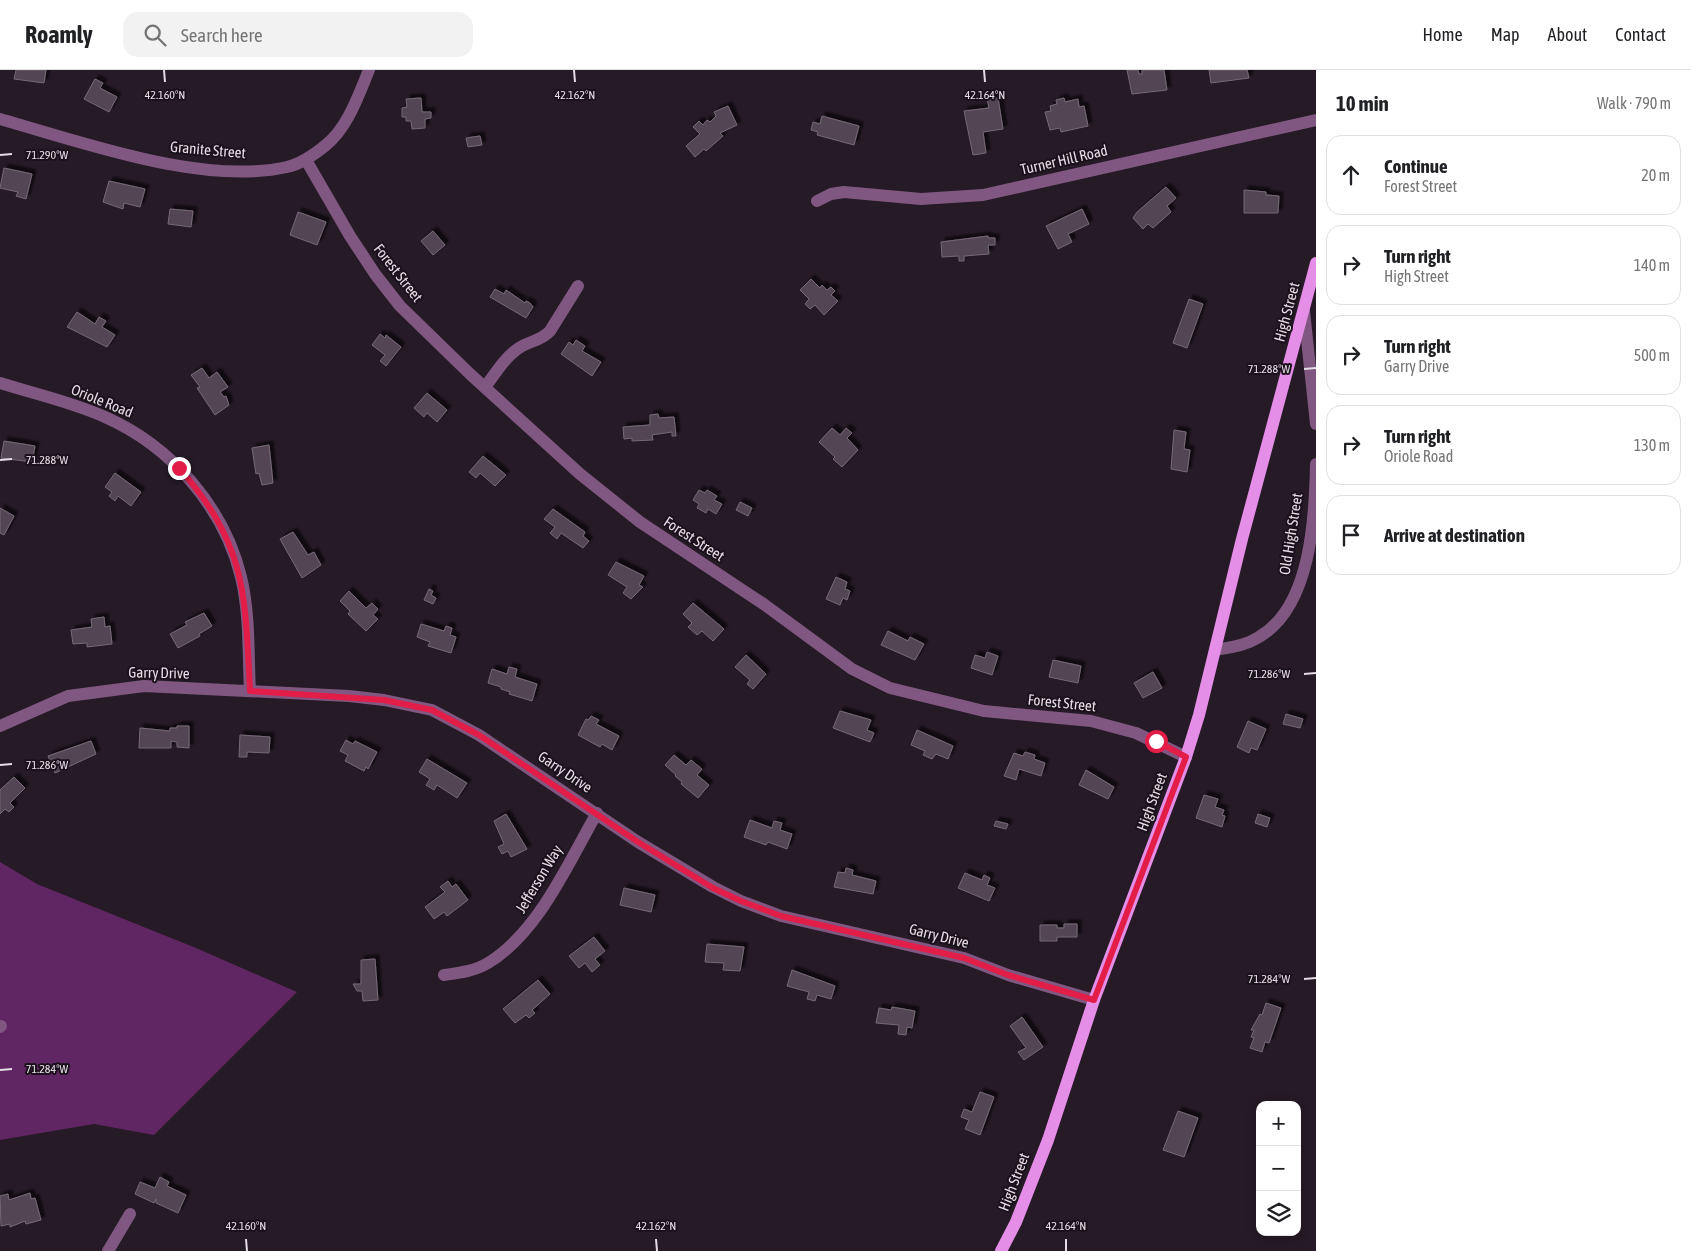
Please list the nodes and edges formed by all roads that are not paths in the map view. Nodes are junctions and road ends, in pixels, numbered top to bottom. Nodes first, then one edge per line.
1 (369, 70) edge
2 (0, 120) edge
3 (1316, 120) edge
4 (306, 160) junction
5 (817, 201) dead end
6 (1316, 263) edge
7 (578, 286) dead end
8 (1304, 311) junction
9 (0, 383) edge
10 (485, 387) junction
11 (1316, 424) edge
12 (1316, 464) edge
13 (1215, 650) junction
14 (250, 691) junction
15 (0, 726) edge
16 (1186, 757) junction
17 (597, 813) junction
18 (444, 975) dead end
19 (1094, 1000) junction
20 (130, 1214) dead end
21 (108, 1251) edge
22 (1001, 1251) edge

1 - 4 street, Granite Street
2 - 4 street, Granite Street
3 - 5 street, Turner Hill Road
4 - 10 street, Forest Street
6 - 8 main road, High Street
7 - 10 street
8 - 11 street
8 - 13 main road, High Street
9 - 14 street, Oriole Road
10 - 16 street, Forest Street
12 - 13 street, Old High Street
13 - 16 main road, High Street
14 - 15 street, Garry Drive
14 - 17 street, Garry Drive
16 - 19 main road, High Street
17 - 18 street, Jefferson Way
17 - 19 street, Garry Drive
19 - 22 main road, High Street
20 - 21 street

